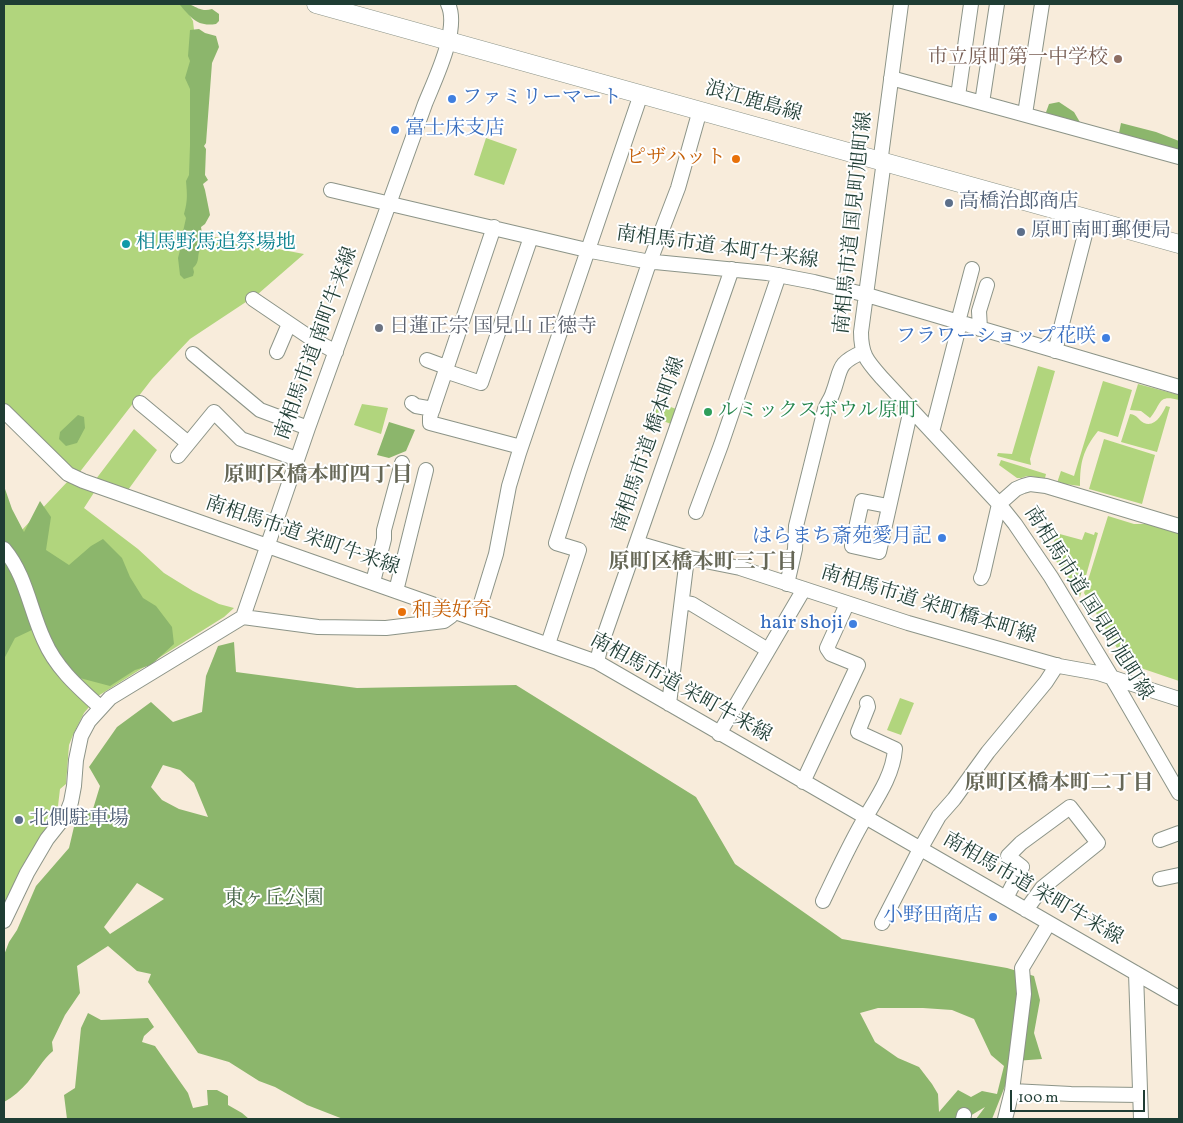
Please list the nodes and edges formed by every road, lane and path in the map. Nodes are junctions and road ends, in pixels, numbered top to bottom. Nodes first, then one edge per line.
1 (316, 4) edge
2 (448, 4) edge
3 (901, 4) edge
4 (971, 4) edge
5 (997, 4) edge
6 (1042, 4) edge
7 (448, 39) junction
8 (891, 78) junction
9 (641, 94) junction
10 (958, 96) junction
11 (982, 103) junction
12 (700, 110) junction
13 (1025, 114) junction
14 (1179, 157) edge
15 (882, 162) junction
16 (331, 190) dead end
17 (390, 203) junction
18 (1089, 219) junction
19 (494, 227) junction
20 (531, 237) junction
21 (1179, 244) edge
22 (588, 250) junction
23 (650, 262) junction
24 (732, 269) junction
25 (972, 269) dead end
26 (779, 275) junction
27 (987, 285) dead end
28 (867, 295) junction
29 (253, 299) dead end
30 (959, 323) junction
31 (289, 324) junction
32 (980, 329) junction
33 (1055, 351) junction
34 (277, 352) dead end
35 (336, 352) junction
36 (863, 352) junction
37 (193, 354) dead end
38 (427, 360) dead end
39 (445, 369) junction
40 (1179, 387) edge
41 (140, 403) dead end
42 (412, 403) dead end
43 (433, 409) junction
44 (911, 410) junction
45 (4, 411) edge
46 (308, 428) junction
47 (932, 432) junction
48 (188, 443) junction
49 (520, 447) junction
50 (178, 456) dead end
51 (298, 459) junction
52 (402, 463) dead end
53 (426, 470) dead end
54 (999, 504) junction
55 (888, 506) dead end
56 (696, 512) dead end
57 (1179, 526) edge
58 (637, 542) junction
59 (267, 545) junction
60 (4, 549) edge
61 (687, 558) junction
62 (981, 578) dead end
63 (374, 582) junction
64 (787, 584) junction
65 (804, 590) junction
66 (396, 591) junction
67 (682, 602) junction
68 (847, 604) junction
69 (454, 612) junction
70 (243, 617) junction
71 (476, 619) junction
72 (548, 644) junction
73 (768, 650) junction
74 (597, 662) junction
75 (1057, 665) junction
76 (1112, 678) junction
77 (1179, 699) edge
78 (867, 703) dead end
79 (669, 704) junction
80 (100, 707) junction
81 (720, 734) junction
82 (803, 782) junction
83 (1179, 792) edge
84 (866, 818) junction
85 (1179, 833) edge
86 (1160, 840) dead end
87 (920, 848) junction
88 (1179, 875) edge
89 (1160, 879) dead end
90 (1006, 898) junction
91 (822, 901) dead end
92 (1026, 910) junction
93 (4, 922) edge
94 (882, 923) dead end
95 (1049, 923) junction
96 (1136, 974) junction
97 (1179, 998) edge
98 (1012, 1091) junction
99 (1140, 1095) junction
100 (1005, 1119) edge
101 (1140, 1119) edge

1 - 7 main road, 浪江鹿島線
2 - 7 street, 南相馬市道 南町牛来線
3 - 8 street, 南相馬市道 国見町旭町線
4 - 10 street
5 - 11 street
6 - 13 street
7 - 9 main road, 浪江鹿島線
7 - 17 street, 南相馬市道 南町牛来線
8 - 10 street
8 - 15 street, 南相馬市道 国見町旭町線
9 - 12 main road, 浪江鹿島線
9 - 22 street
10 - 11 street
11 - 13 street
12 - 15 main road, 浪江鹿島線
12 - 23 street
13 - 14 street
15 - 18 main road, 浪江鹿島線
15 - 28 street, 南相馬市道 国見町旭町線
16 - 17 street, 南相馬市道 本町牛来線
17 - 19 street, 南相馬市道 本町牛来線
17 - 35 street, 南相馬市道 南町牛来線
18 - 21 main road, 浪江鹿島線
18 - 33 street
19 - 20 street, 南相馬市道 本町牛来線
19 - 39 street
20 - 22 street, 南相馬市道 本町牛来線
20 - 39 street
22 - 23 street, 南相馬市道 本町牛来線
22 - 49 street
23 - 24 street, 南相馬市道 本町牛来線
23 - 72 street
24 - 26 street, 南相馬市道 本町牛来線
24 - 58 street, 南相馬市道 橋本町線
25 - 30 street
26 - 28 street, 南相馬市道 本町牛来線
26 - 56 street
27 - 32 street
28 - 30 street, 南相馬市道 本町牛来線
28 - 36 street, 南相馬市道 国見町旭町線
29 - 31 street
30 - 32 street, 南相馬市道 本町牛来線
30 - 47 street
31 - 34 street
31 - 35 street
32 - 33 street, 南相馬市道 本町牛来線
33 - 40 street, 南相馬市道 本町牛来線
35 - 46 street, 南相馬市道 南町牛来線
36 - 44 street, 南相馬市道 国見町旭町線
36 - 64 street
37 - 46 street
38 - 39 street
39 - 43 street
41 - 48 street
42 - 43 street
43 - 49 street
44 - 47 street, 南相馬市道 国見町旭町線
44 - 55 street
45 - 59 street, 南相馬市道 栄町牛来線
46 - 51 street, 南相馬市道 南町牛来線
47 - 54 street, 南相馬市道 国見町旭町線
48 - 50 street
48 - 51 street
49 - 71 street
51 - 59 street, 南相馬市道 南町牛来線
52 - 63 street
53 - 66 street
54 - 57 street
54 - 62 street
54 - 76 street, 南相馬市道 国見町旭町線
58 - 61 street, 南相馬市道 栄町橋本町線
58 - 74 street, 南相馬市道 橋本町線
59 - 63 street, 南相馬市道 栄町牛来線
59 - 70 street, 南相馬市道 南町牛来線
60 - 80 street
61 - 64 street, 南相馬市道 栄町橋本町線
61 - 67 street
63 - 66 street, 南相馬市道 栄町牛来線
64 - 65 street, 南相馬市道 栄町橋本町線
65 - 68 street, 南相馬市道 栄町橋本町線
65 - 73 street
66 - 69 street, 南相馬市道 栄町牛来線
67 - 73 street
67 - 79 street
68 - 75 street, 南相馬市道 栄町橋本町線
68 - 82 street
69 - 70 street
69 - 71 street, 南相馬市道 栄町牛来線
70 - 80 street
71 - 72 street, 南相馬市道 栄町牛来線
72 - 74 street, 南相馬市道 栄町牛来線
73 - 81 street
74 - 79 street, 南相馬市道 栄町牛来線
75 - 76 street, 南相馬市道 栄町橋本町線
75 - 87 street
76 - 77 street, 南相馬市道 栄町橋本町線
76 - 83 street, 南相馬市道 国見町旭町線
78 - 84 street
79 - 81 street, 南相馬市道 栄町牛来線
80 - 93 street
81 - 82 street, 南相馬市道 栄町牛来線
82 - 84 street, 南相馬市道 栄町牛来線
84 - 87 street, 南相馬市道 栄町牛来線
84 - 91 street
85 - 86 street
87 - 90 street, 南相馬市道 栄町牛来線
87 - 94 street
88 - 89 street
90 - 92 street, 南相馬市道 栄町牛来線
90 - 92 street
92 - 95 street, 南相馬市道 栄町牛来線
95 - 96 street, 南相馬市道 栄町牛来線
95 - 98 street
96 - 97 street, 南相馬市道 栄町牛来線
96 - 99 street
98 - 99 street
98 - 100 street
99 - 101 street

